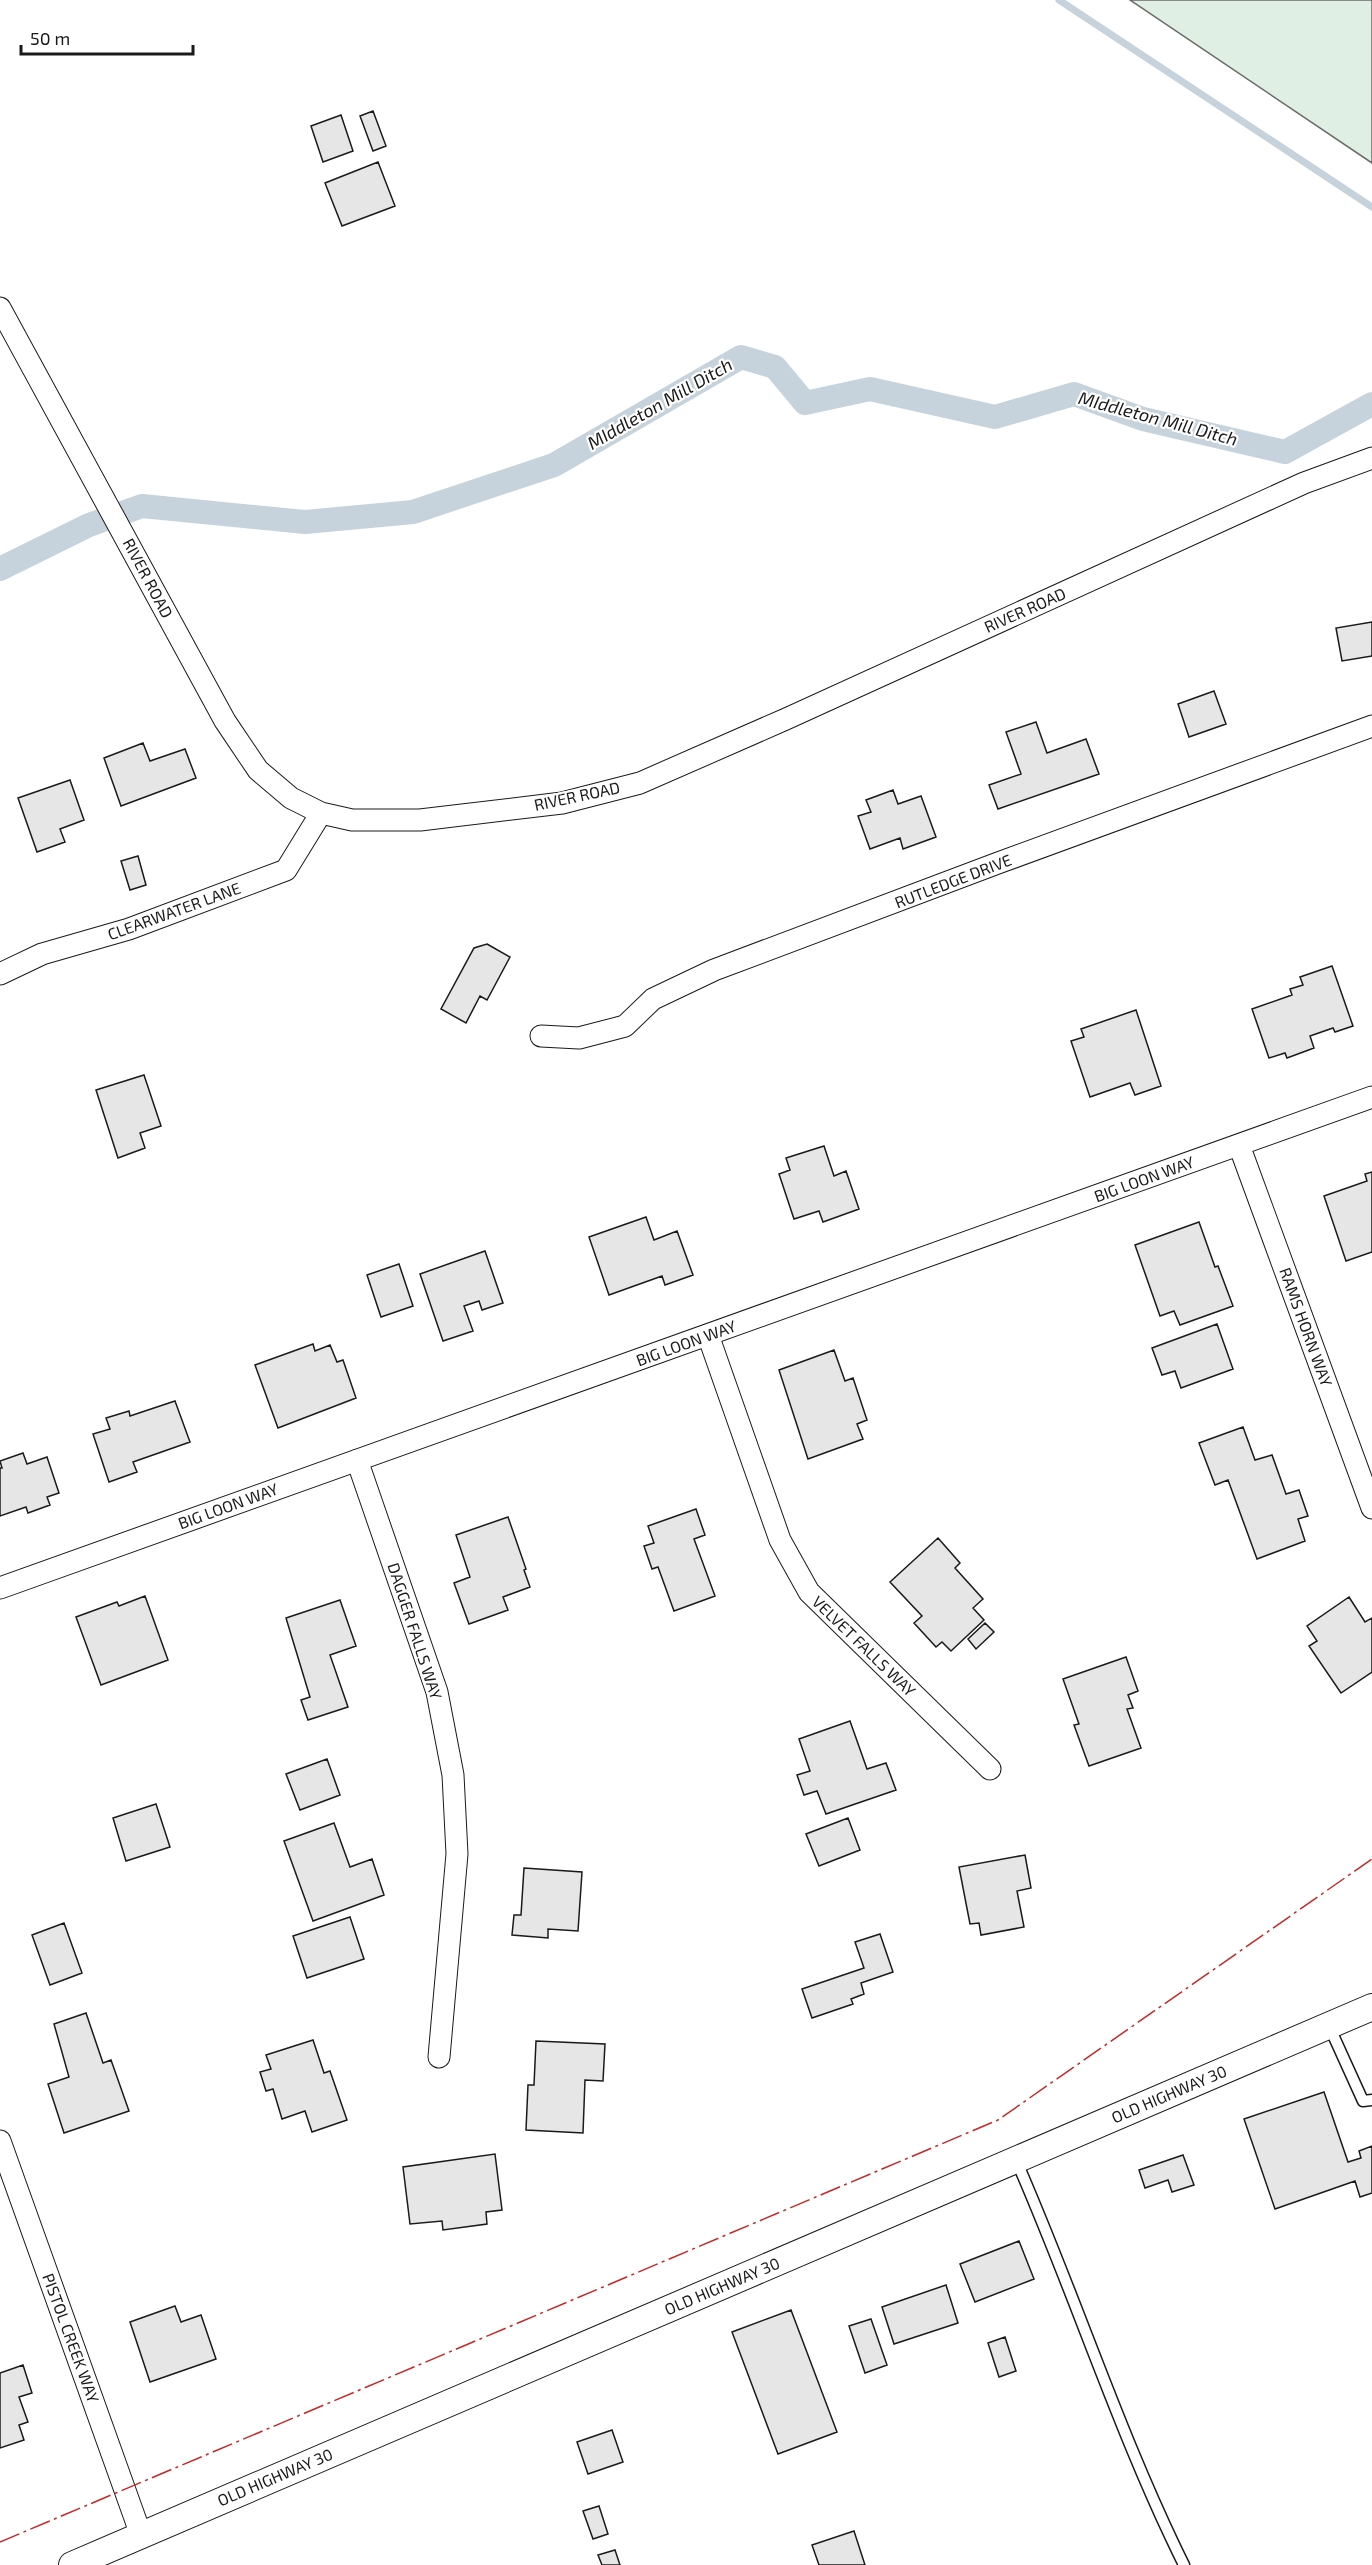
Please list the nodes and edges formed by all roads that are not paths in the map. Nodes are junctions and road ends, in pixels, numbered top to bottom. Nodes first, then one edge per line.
1 (0, 309) edge
2 (1372, 458) edge
3 (1372, 726) edge
4 (321, 813) junction
5 (0, 975) edge
6 (541, 1036) dead end
7 (1372, 1097) edge
8 (1239, 1145) junction
9 (708, 1335) junction
10 (357, 1460) junction
11 (1372, 1508) edge
12 (0, 1588) edge
13 (990, 1769) dead end
14 (1372, 2007) edge
15 (1329, 2025) junction
16 (439, 2058) dead end
17 (1372, 2100) edge
18 (0, 2141) edge
19 (1016, 2160) junction
20 (141, 2535) junction
21 (72, 2565) edge
22 (1184, 2565) edge

1 - 4 street, RIVER ROAD
2 - 4 street, RIVER ROAD
3 - 6 street, RUTLEDGE DRIVE
4 - 5 street, CLEARWATER LANE
7 - 8 street, BIG LOON WAY
8 - 9 street, BIG LOON WAY
8 - 11 street, RAMS HORN WAY
9 - 10 street, BIG LOON WAY
9 - 13 street, VELVET FALLS WAY
10 - 12 street, BIG LOON WAY
10 - 16 street, DAGGER FALLS WAY
14 - 15 street, OLD HIGHWAY 30
15 - 17 lane
15 - 19 street, OLD HIGHWAY 30
18 - 20 street, PISTOL CREEK WAY
19 - 20 street, OLD HIGHWAY 30
19 - 22 lane
20 - 21 street, OLD HIGHWAY 30

